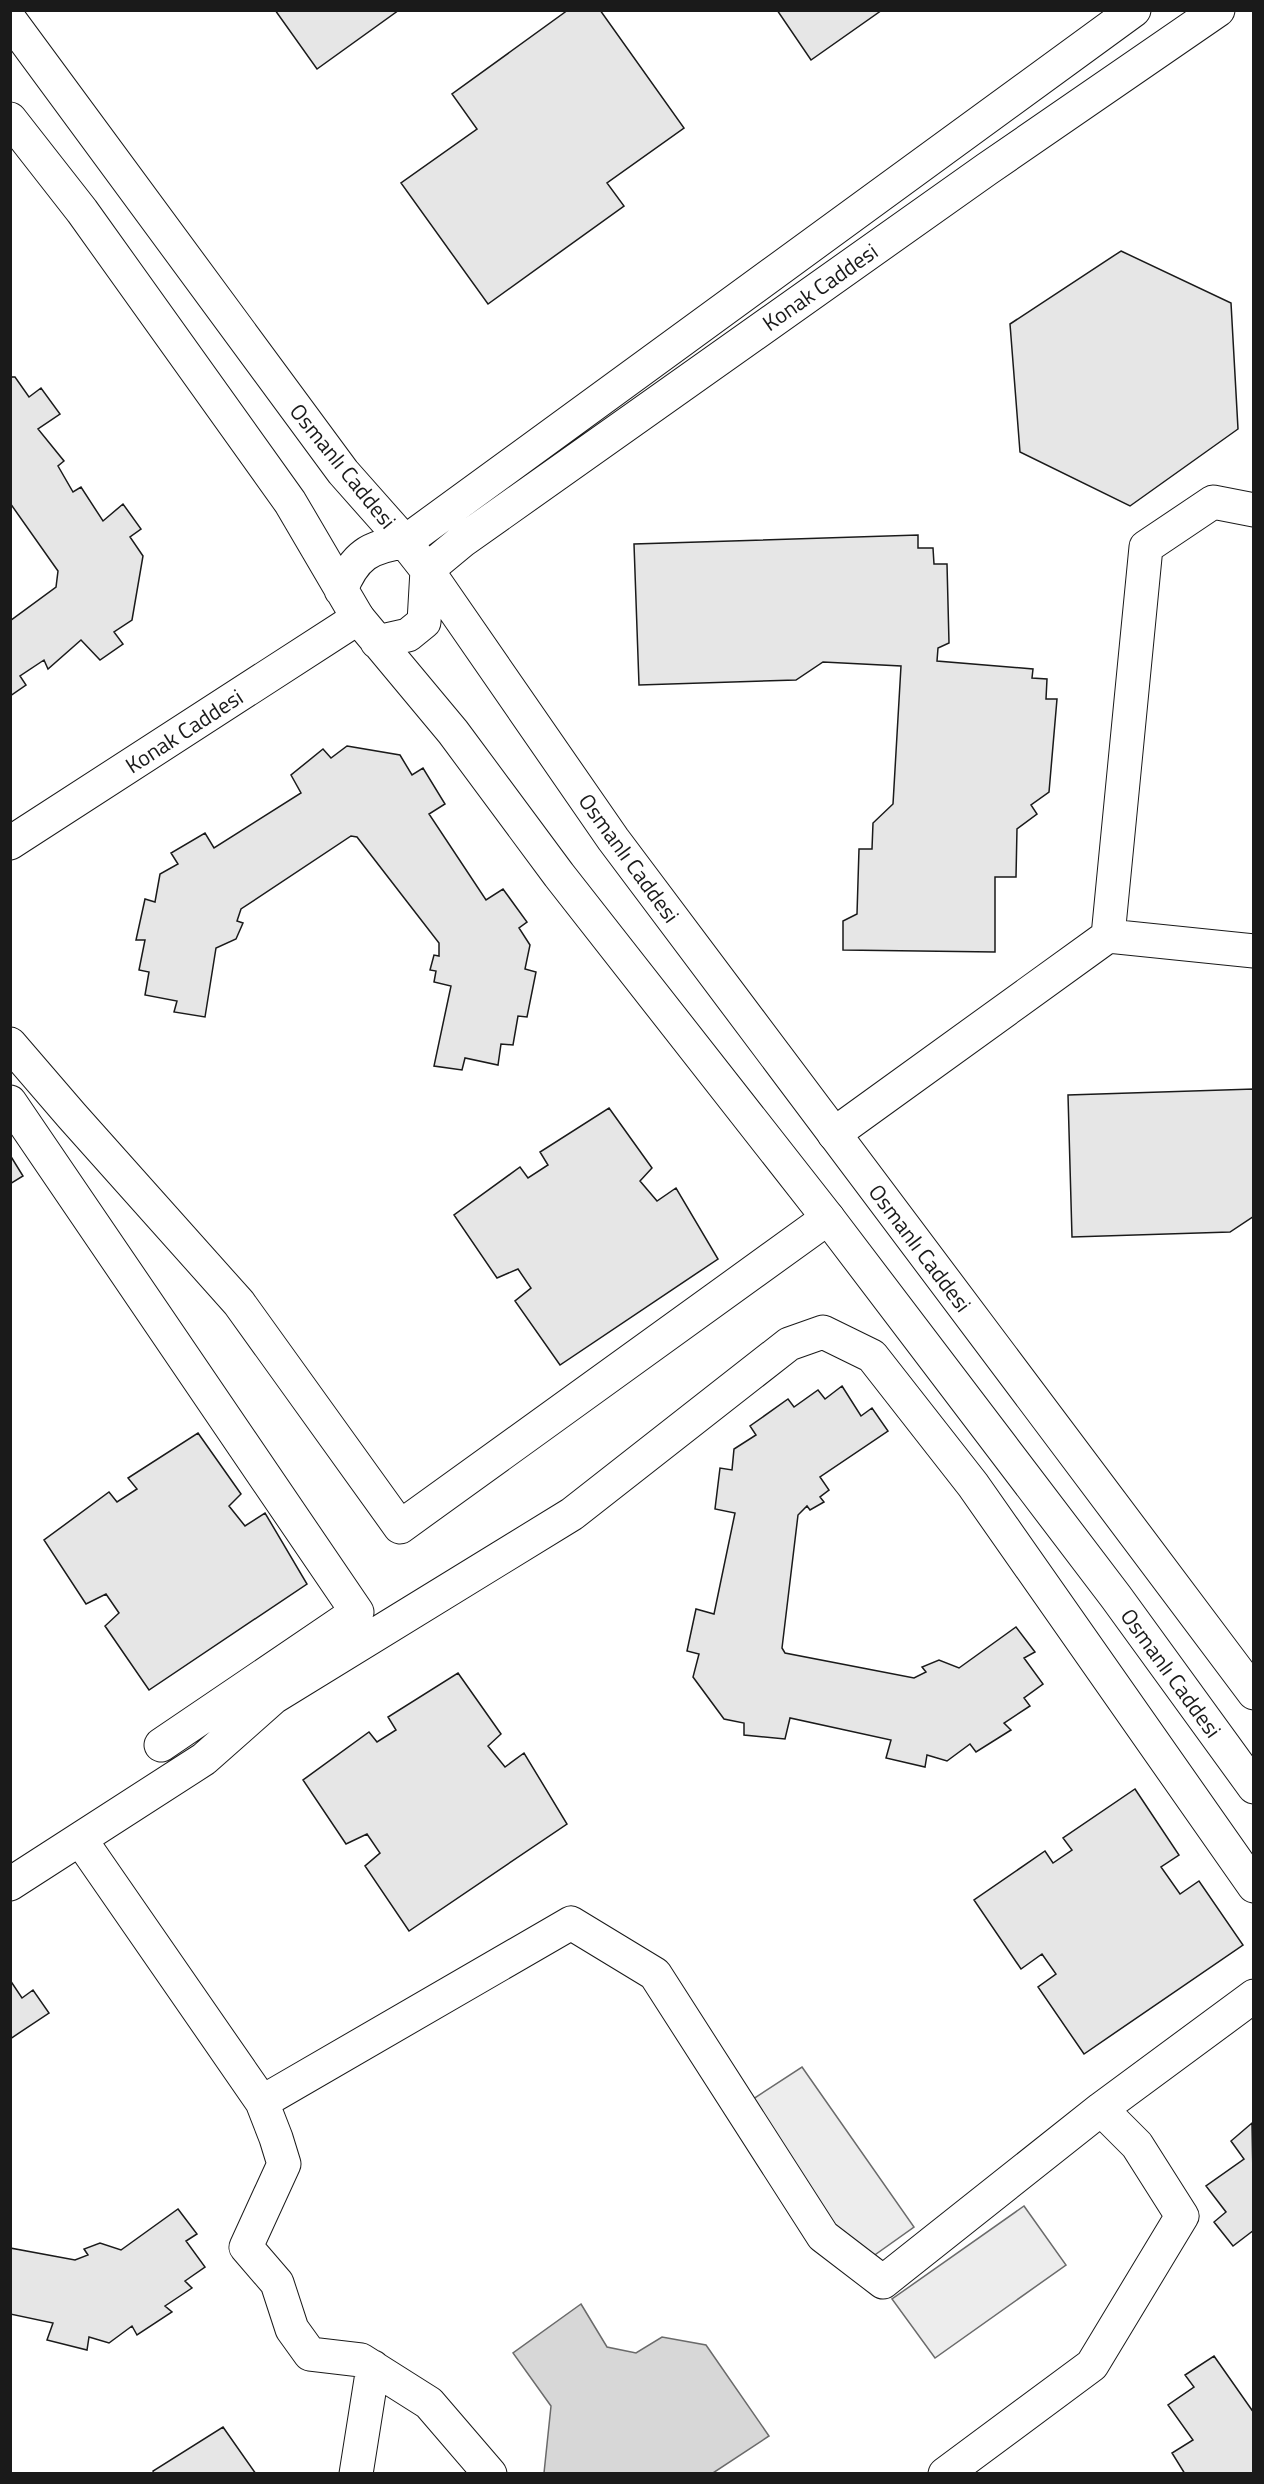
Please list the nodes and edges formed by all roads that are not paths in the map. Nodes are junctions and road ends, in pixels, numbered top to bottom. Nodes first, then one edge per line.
1 (1134, 10) edge
2 (1218, 10) edge
3 (10, 20) edge
4 (10, 119) edge
5 (1254, 510) edge
6 (405, 542) junction
7 (427, 570) junction
8 (341, 590) junction
9 (368, 630) junction
10 (10, 843) edge
11 (1108, 936) junction
12 (1254, 951) edge
13 (10, 1044) edge
14 (10, 1102) edge
15 (834, 1134) junction
16 (828, 1218) junction
17 (1254, 1693) edge
18 (161, 1745) dead end
19 (1254, 1787) edge
20 (80, 1839) junction
21 (10, 1884) edge
22 (1254, 1886) edge
23 (1254, 1996) edge
24 (262, 2102) junction
25 (1101, 2109) junction
26 (374, 2367) junction
27 (356, 2474) edge
28 (490, 2474) edge
29 (945, 2474) edge

1 - 6 main road, Konak Caddesi
2 - 7 main road, Konak Caddesi
3 - 6 main road, Osmanlı Caddesi
4 - 8 main road, Osmanlı Caddesi
5 - 11 main road
6 - 7 main road, Osmanlı Caddesi
6 - 8 main road
7 - 9 main road
7 - 15 main road, Osmanlı Caddesi
8 - 9 main road, Osmanlı Caddesi
9 - 10 main road, Konak Caddesi
9 - 16 main road, Osmanlı Caddesi
11 - 12 main road
11 - 15 main road
13 - 16 main road
14 - 18 main road
15 - 17 main road, Osmanlı Caddesi
16 - 19 main road, Osmanlı Caddesi
20 - 21 main road
20 - 22 main road
20 - 24 main road
23 - 25 main road
24 - 25 main road
24 - 26 main road
25 - 29 main road
26 - 27 main road
26 - 28 main road

